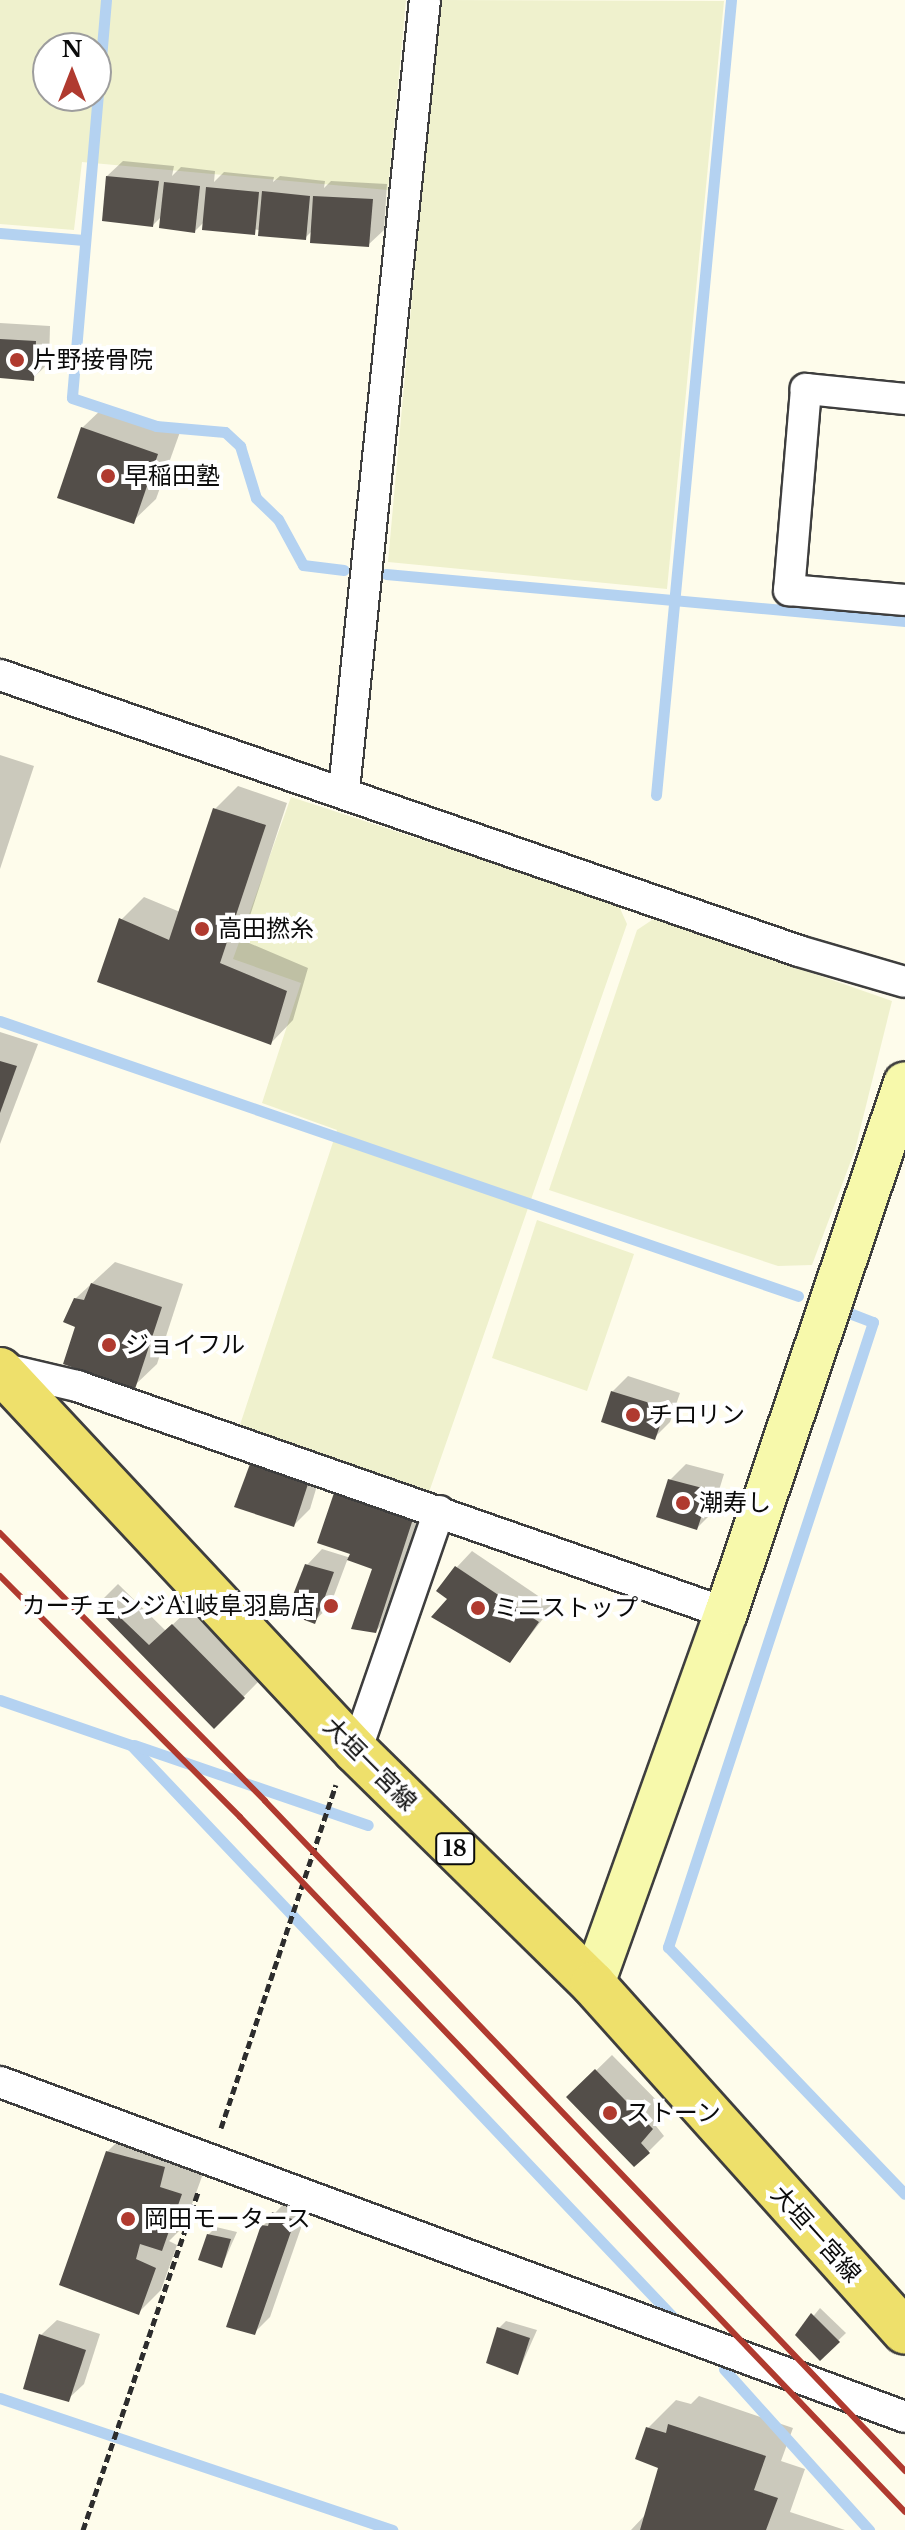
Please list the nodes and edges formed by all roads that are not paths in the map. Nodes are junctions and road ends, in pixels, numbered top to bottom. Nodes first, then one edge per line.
1 (425, 0) edge
2 (905, 399) edge
3 (905, 600) edge
4 (0, 675) edge
5 (344, 790) junction
6 (905, 982) edge
7 (905, 1083) edge
8 (0, 1369) edge
9 (439, 1511) junction
10 (726, 1613) junction
11 (356, 1751) junction
12 (593, 1984) junction
13 (0, 2082) edge
14 (905, 2332) edge
15 (905, 2417) edge

1 - 5 street
2 - 3 street
4 - 5 street
5 - 6 street
7 - 10 street
8 - 9 street
8 - 11 main road, 大垣一宮線 / 18
9 - 10 street
9 - 11 street
10 - 12 street
11 - 12 main road, 大垣一宮線 / 18
12 - 14 main road, 大垣一宮線 / 18
13 - 15 street

